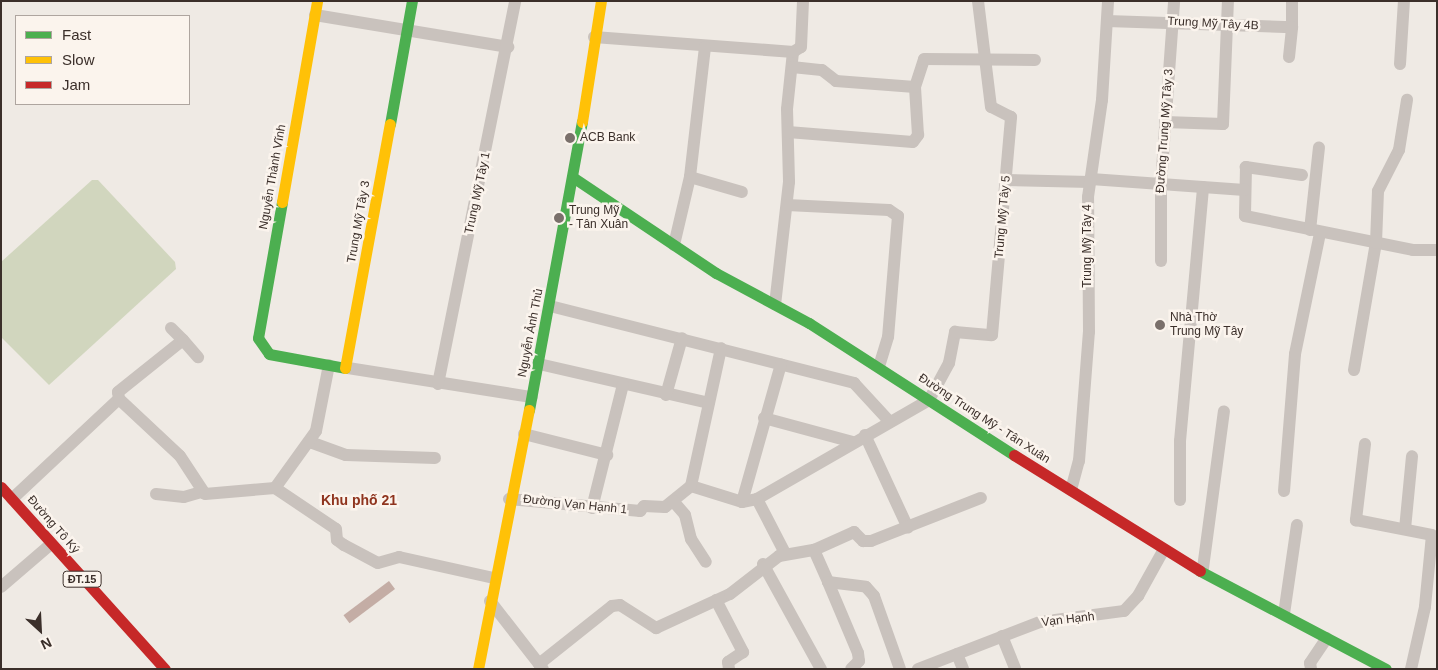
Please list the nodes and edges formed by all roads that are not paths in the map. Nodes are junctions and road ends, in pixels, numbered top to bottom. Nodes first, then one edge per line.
1 (317, 1) edge
2 (412, 1) edge
3 (515, 1) edge
4 (600, 1) edge
5 (804, 1) edge
6 (978, 1) edge
7 (1108, 1) edge
8 (1174, 1) edge
9 (1228, 1) edge
10 (1292, 1) edge
11 (1404, 1) edge
12 (315, 15) junction
13 (1107, 21) junction
14 (1173, 22) junction
15 (1226, 26) junction
16 (1292, 27) junction
17 (407, 29) junction
18 (594, 37) junction
19 (508, 47) junction
20 (705, 47) junction
21 (793, 52) junction
22 (987, 56) junction
23 (1289, 57) dead end
24 (1035, 60) dead end
25 (1400, 64) dead end
26 (792, 67) junction
27 (915, 87) junction
28 (1407, 100) dead end
29 (1165, 122) junction
30 (788, 132) junction
31 (1319, 147) dead end
32 (1302, 174) dead end
33 (690, 177) junction
34 (574, 178) junction
35 (1006, 180) junction
36 (1090, 181) junction
37 (1161, 184) junction
38 (1203, 187) junction
39 (1245, 190) junction
40 (742, 192) dead end
41 (787, 205) junction
42 (1315, 231) junction
43 (1376, 243) junction
44 (674, 245) junction
45 (1437, 250) edge
46 (1161, 261) dead end
47 (775, 304) junction
48 (550, 306) junction
49 (171, 328) dead end
50 (682, 338) junction
51 (182, 340) junction
52 (721, 348) junction
53 (198, 357) dead end
54 (539, 364) junction
55 (781, 364) junction
56 (329, 366) junction
57 (879, 366) junction
58 (348, 368) junction
59 (1354, 370) dead end
60 (438, 384) junction
61 (622, 384) junction
62 (666, 395) junction
63 (532, 397) junction
64 (119, 399) junction
65 (929, 400) junction
66 (709, 403) junction
67 (1224, 411) dead end
68 (764, 418) junction
69 (890, 422) junction
70 (524, 434) junction
71 (865, 435) junction
72 (310, 442) junction
73 (853, 442) junction
74 (1365, 444) dead end
75 (606, 456) junction
76 (1412, 456) dead end
77 (435, 458) dead end
78 (691, 486) junction
79 (1, 487) edge
80 (275, 488) junction
81 (1070, 490) junction
82 (1284, 491) dead end
83 (201, 492) junction
84 (156, 494) dead end
85 (980, 498) dead end
86 (510, 499) junction
87 (757, 499) junction
88 (12, 500) junction
89 (673, 500) junction
90 (1180, 500) dead end
91 (742, 502) junction
92 (592, 508) junction
93 (1297, 526) dead end
94 (908, 528) junction
95 (1404, 529) junction
96 (1434, 535) edge
97 (51, 544) junction
98 (814, 550) junction
99 (1163, 551) junction
100 (785, 553) junction
101 (706, 562) dead end
102 (763, 564) junction
103 (1203, 568) junction
104 (494, 578) junction
105 (828, 582) junction
106 (1, 587) edge
107 (716, 600) junction
108 (490, 601) junction
109 (1284, 614) junction
110 (1002, 636) junction
111 (1327, 638) junction
112 (957, 654) junction
113 (541, 666) edge
114 (165, 669) edge
115 (478, 669) edge
116 (729, 669) edge
117 (821, 669) edge
118 (851, 669) edge
119 (900, 669) edge
120 (918, 669) edge
121 (963, 669) edge
122 (1015, 669) edge
123 (1311, 669) edge
124 (1386, 669) edge
125 (1411, 669) edge

1 - 12 street, Nguyễn Thành Vĩnh
2 - 17 street, Trung Mỹ Tây 3
3 - 19 street, Trung Mỹ Tây 1
4 - 18 street, Nguyễn Ảnh Thủ
5 - 21 street
6 - 22 street, Trung Mỹ Tây 5
7 - 13 street, Trung Mỹ Tây 4
8 - 14 street, Đường Trung Mỹ Tây 3
9 - 15 street
10 - 16 street
11 - 25 street
12 - 17 street
12 - 56 street, Nguyễn Thành Vĩnh
13 - 14 street, Trung Mỹ Tây 4B
13 - 36 street, Trung Mỹ Tây 4
14 - 15 street, Trung Mỹ Tây 4B
14 - 29 street, Đường Trung Mỹ Tây 3
15 - 16 street, Trung Mỹ Tây 4B
15 - 29 street
16 - 23 street
17 - 19 street
17 - 58 street, Trung Mỹ Tây 3
18 - 20 street
18 - 34 street, Nguyễn Ảnh Thủ
19 - 60 street, Trung Mỹ Tây 1
20 - 21 street
20 - 33 street
21 - 26 street
22 - 24 street
22 - 27 street
22 - 35 street, Trung Mỹ Tây 5
26 - 27 street
26 - 30 street
27 - 30 street
28 - 43 street
29 - 37 street, Đường Trung Mỹ Tây 3
30 - 41 street
31 - 42 street
32 - 39 street
33 - 40 street
33 - 44 street
34 - 44 street, Đường Trung Mỹ - Tân Xuân
34 - 48 street, Nguyễn Ảnh Thủ
35 - 36 street
35 - 65 street, Trung Mỹ Tây 5
36 - 37 street
36 - 81 street, Trung Mỹ Tây 4
37 - 38 street
37 - 46 street, Đường Trung Mỹ Tây 3
38 - 39 street
38 - 90 street
39 - 42 street
41 - 47 street
41 - 57 street
42 - 43 street
42 - 82 street
43 - 45 street
43 - 59 street
44 - 47 street, Đường Trung Mỹ - Tân Xuân
47 - 57 street, Đường Trung Mỹ - Tân Xuân
48 - 50 street
48 - 54 street, Nguyễn Ảnh Thủ
49 - 51 street
50 - 52 street
50 - 62 street
51 - 53 street
51 - 64 street
52 - 55 street
52 - 66 street
54 - 61 street
54 - 63 street, Nguyễn Ảnh Thủ
55 - 68 street
55 - 69 street
56 - 58 street
56 - 72 street
57 - 65 street, Đường Trung Mỹ - Tân Xuân
58 - 60 street
60 - 63 street
61 - 62 street
61 - 75 street
62 - 66 street
63 - 70 street, Nguyễn Ảnh Thủ
64 - 83 street
64 - 88 street
65 - 69 street
65 - 81 street, Đường Trung Mỹ - Tân Xuân
66 - 78 street
67 - 103 street
68 - 73 street
68 - 91 street
69 - 71 street
70 - 75 street
70 - 86 street, Nguyễn Ảnh Thủ
71 - 73 street
71 - 94 street
72 - 77 street
72 - 80 street
73 - 87 street
74 - 95 street
75 - 92 street
76 - 95 street
78 - 89 street, Đường Vạn Hạnh 1
78 - 91 street
79 - 88 street, Đường Tô Ký / ĐT.15
80 - 83 street
80 - 104 street
81 - 99 street, Đường Trung Mỹ - Tân Xuân
83 - 84 street
85 - 94 street
86 - 92 street, Đường Vạn Hạnh 1
86 - 104 street, Nguyễn Ảnh Thủ
87 - 91 street
87 - 100 street
88 - 97 street, Đường Tô Ký / ĐT.15
89 - 92 street, Đường Vạn Hạnh 1
89 - 101 street
93 - 109 street
94 - 98 street
95 - 96 street
96 - 125 street
97 - 106 street
97 - 114 street, Đường Tô Ký / ĐT.15
98 - 100 street
98 - 105 street
99 - 103 street, Đường Trung Mỹ - Tân Xuân
99 - 110 street, Vạn Hạnh
100 - 102 street
102 - 107 street
102 - 117 street
103 - 109 street, Đường Trung Mỹ - Tân Xuân
104 - 108 street, Nguyễn Ảnh Thủ
105 - 118 street
105 - 119 street
107 - 113 street
107 - 116 street
108 - 113 street
108 - 115 street, Nguyễn Ảnh Thủ
109 - 111 street, Đường Trung Mỹ - Tân Xuân
110 - 112 street, Vạn Hạnh
110 - 122 street
111 - 123 street
111 - 124 street, Đường Trung Mỹ - Tân Xuân
112 - 120 street, Vạn Hạnh
112 - 121 street

